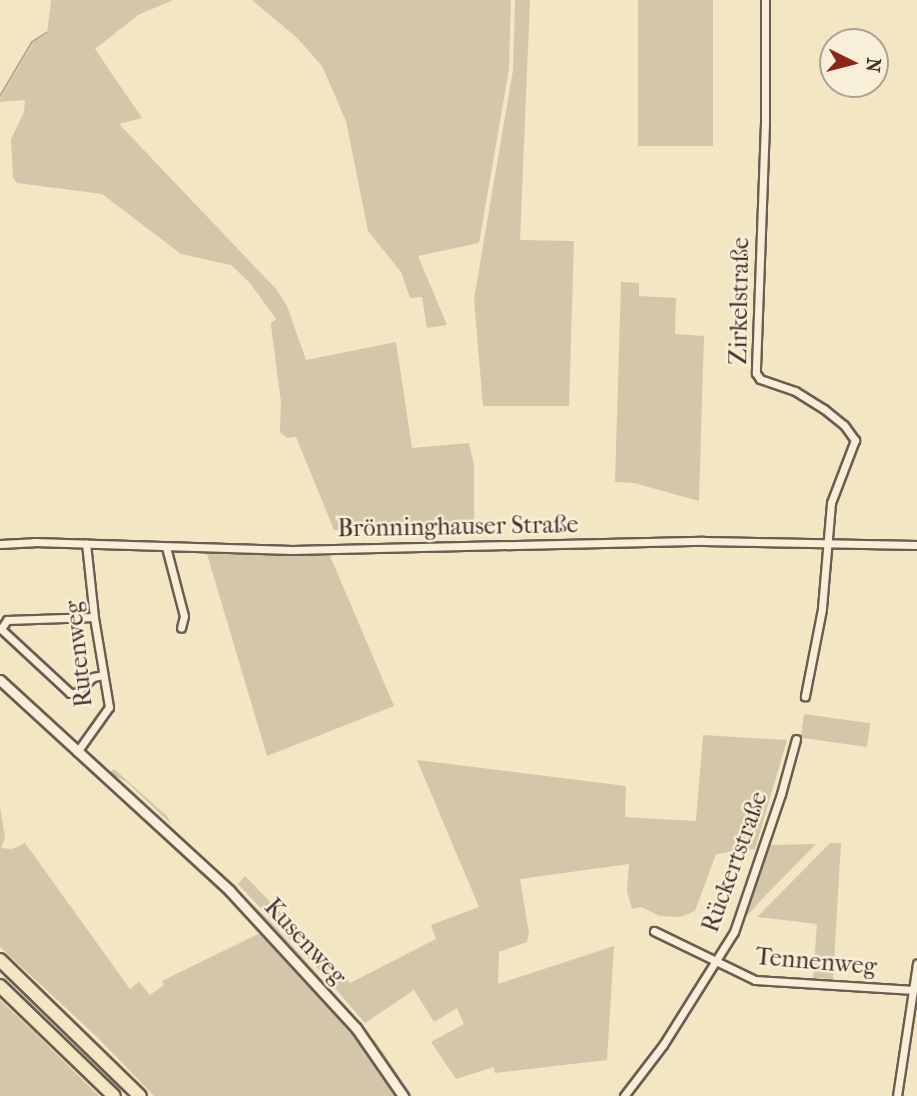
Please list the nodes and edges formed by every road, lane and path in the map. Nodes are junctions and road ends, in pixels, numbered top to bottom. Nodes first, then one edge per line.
1 (765, 0) edge
2 (826, 542) junction
3 (86, 543) junction
4 (0, 544) edge
5 (917, 545) edge
6 (166, 547) junction
7 (94, 617) junction
8 (1, 624) edge
9 (181, 628) dead end
10 (103, 675) junction
11 (0, 680) edge
12 (805, 696) dead end
13 (796, 739) dead end
14 (77, 752) junction
15 (654, 931) dead end
16 (0, 960) edge
17 (717, 961) junction
18 (917, 963) edge
19 (0, 986) edge
20 (914, 990) junction
21 (114, 1096) edge
22 (140, 1096) edge
23 (403, 1096) edge
24 (624, 1096) edge
25 (897, 1096) edge

1 - 2 street, Zirkelstraße
2 - 5 street, Brönninghauser Straße
2 - 6 street, Brönninghauser Straße
2 - 12 street
3 - 4 street, Brönninghauser Straße
3 - 6 street, Brönninghauser Straße
3 - 7 street, Rutenweg
6 - 9 street
7 - 8 street
7 - 10 street, Rutenweg
8 - 10 street
10 - 14 street, Rutenweg
11 - 14 street, Kusenweg
13 - 17 street, Rückertstraße
14 - 23 street, Kusenweg
15 - 17 street, Tennenweg
16 - 22 highway
17 - 20 street, Tennenweg
17 - 24 street, Rückertstraße
18 - 20 street
19 - 21 highway
20 - 25 street

